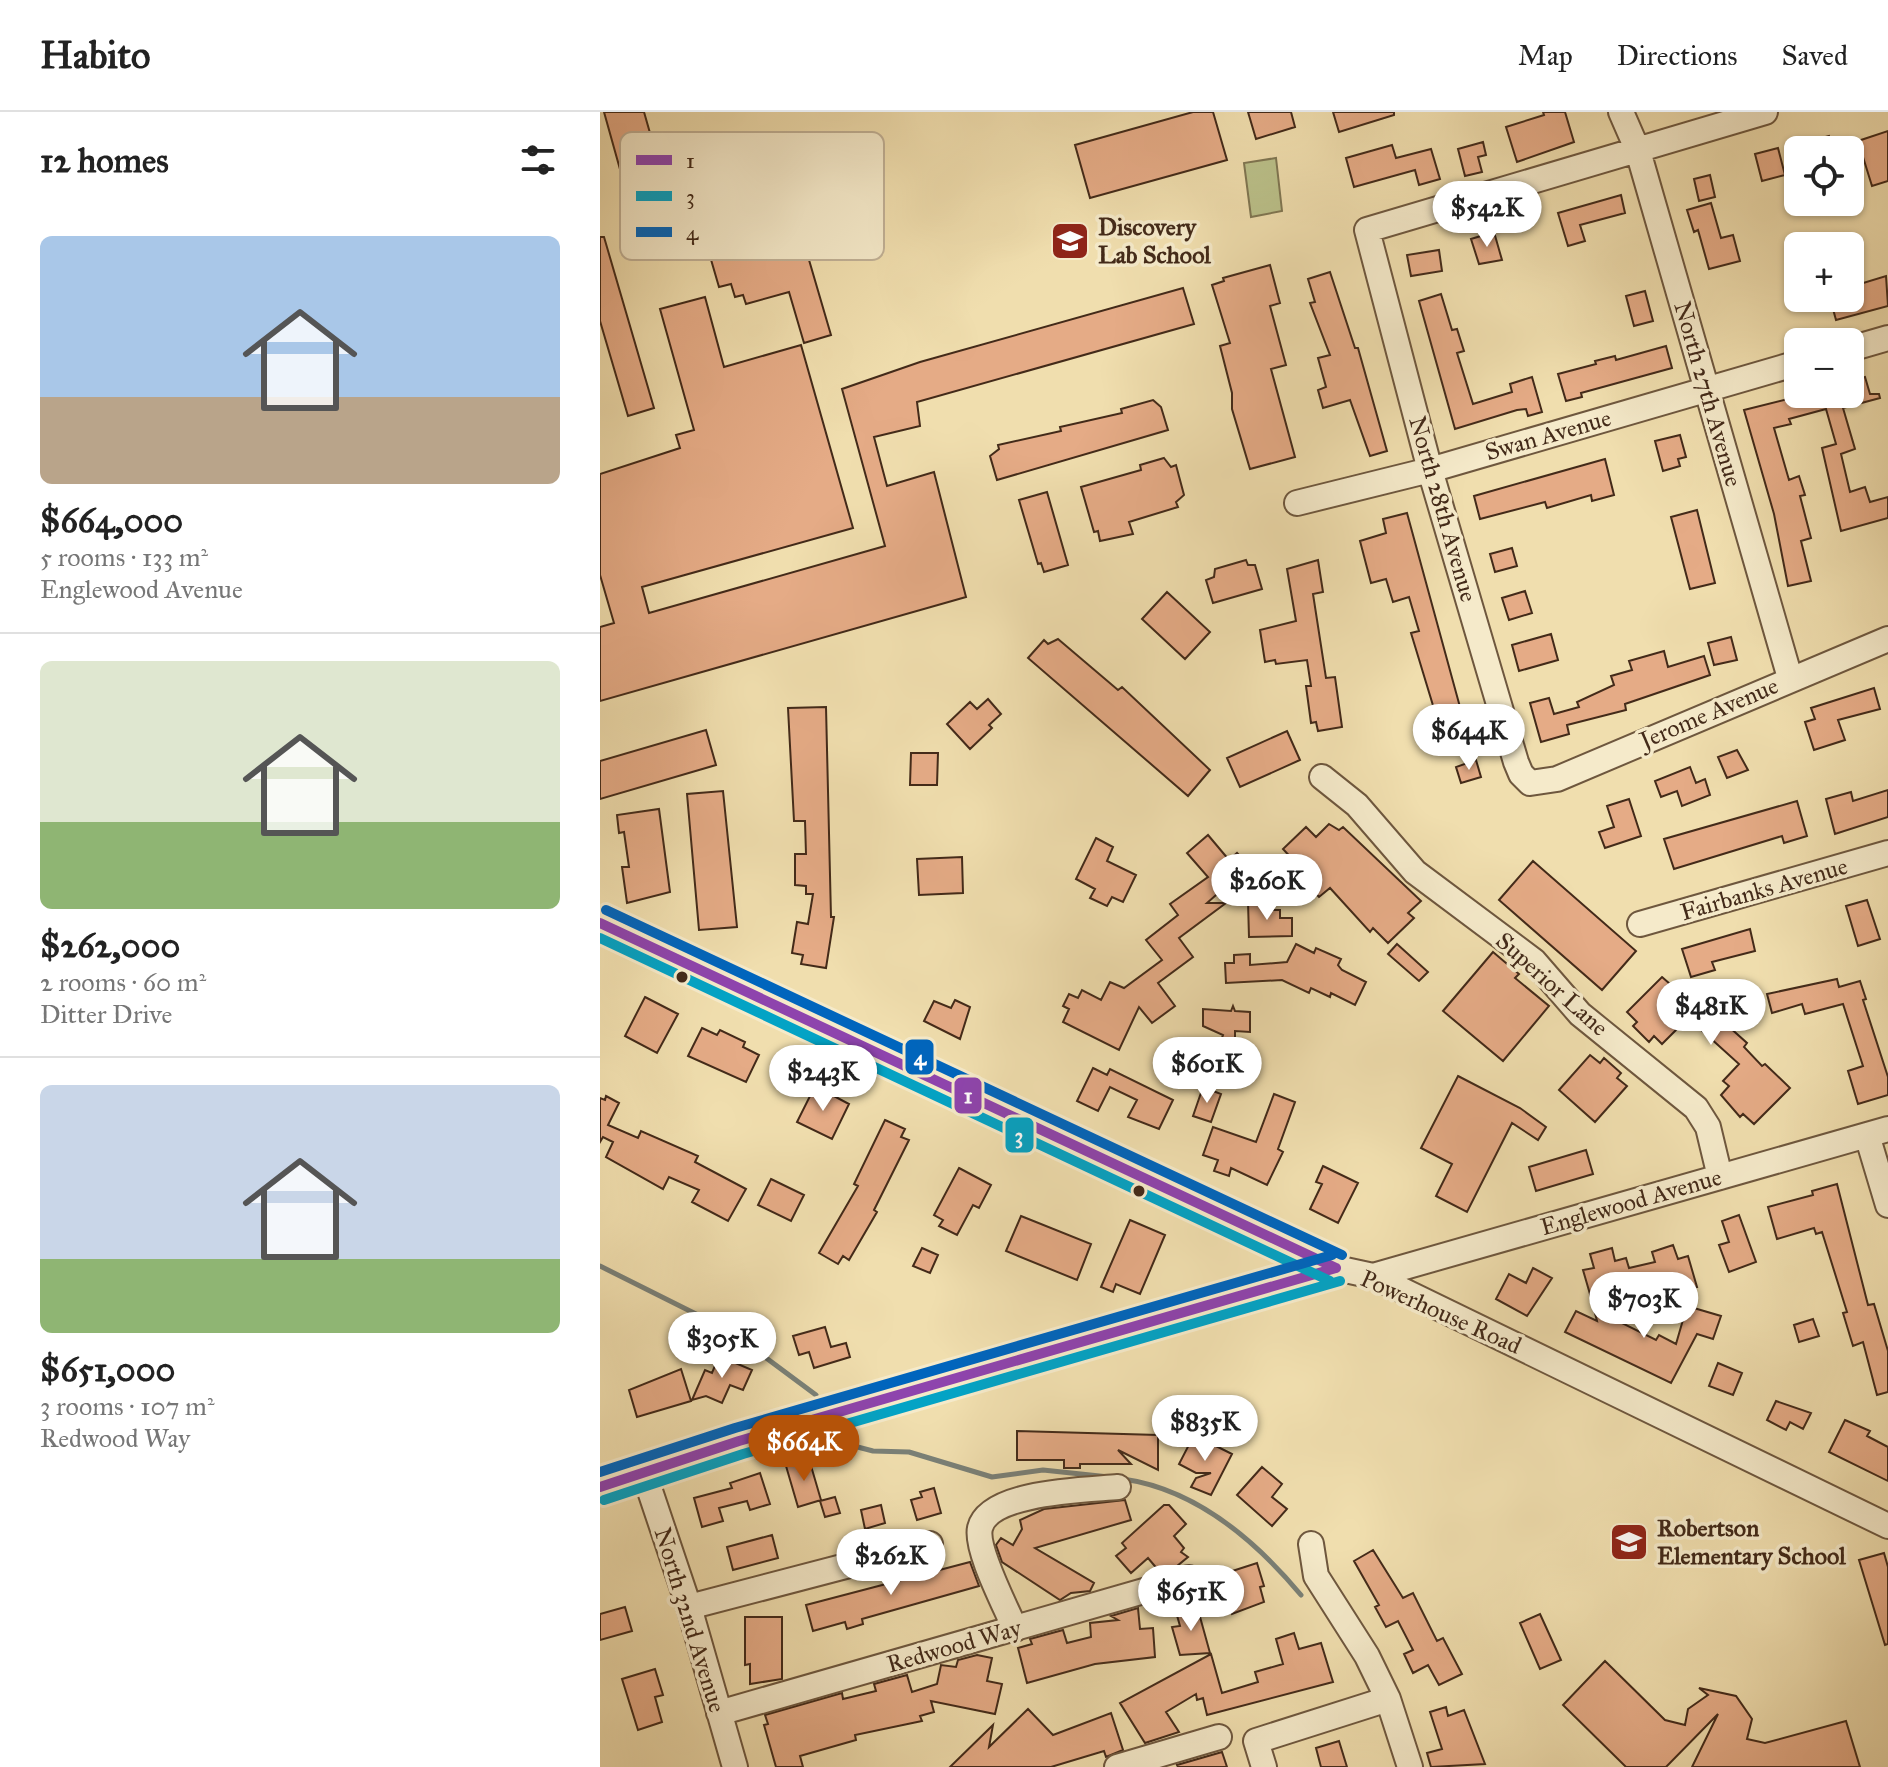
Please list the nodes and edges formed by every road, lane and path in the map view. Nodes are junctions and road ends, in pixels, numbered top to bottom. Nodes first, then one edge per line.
1 (1621, 112) edge
2 (1765, 112) edge
3 (1638, 151) junction
4 (1888, 338) edge
5 (1864, 345) edge
6 (1784, 367) edge
7 (1707, 388) junction
8 (1430, 470) junction
9 (1297, 503) dead end
10 (1888, 639) edge
11 (1790, 678) junction
12 (1322, 777) dead end
13 (1530, 783) joint
14 (1888, 853) edge
15 (600, 923) edge
16 (1640, 924) dead end
17 (1878, 1132) edge
18 (1720, 1177) junction
19 (1888, 1205) edge
20 (1336, 1268) junction
21 (1373, 1276) junction
22 (644, 1473) junction
23 (600, 1487) edge
24 (1118, 1487) dead end
25 (1888, 1526) edge
26 (930, 1544) dead end
27 (1311, 1544) dead end
28 (1189, 1578) dead end
29 (689, 1607) junction
30 (1015, 1629) junction
31 (1388, 1699) junction
32 (719, 1713) junction
33 (1219, 1737) dead end
34 (735, 1767) edge
35 (1117, 1767) edge
36 (1264, 1767) edge
37 (1410, 1767) edge

1 - 3 street, North 27th Avenue
2 - 3 street
3 - 7 street, North 27th Avenue
3 - 8 street, North 28th Avenue
4 - 5 street
6 - 7 street, Swan Avenue
7 - 8 street, Swan Avenue
7 - 11 street, North 27th Avenue
8 - 9 street, Swan Avenue
8 - 13 street, North 28th Avenue
10 - 11 street, Jerome Avenue
11 - 13 street, Jerome Avenue
12 - 18 street, Superior Lane
14 - 16 street, Fairbanks Avenue
15 - 20 street, Powerhouse Road
17 - 18 street, Englewood Avenue
17 - 19 street
18 - 21 street, Englewood Avenue
20 - 21 street, Powerhouse Road
20 - 22 street
21 - 25 street, Powerhouse Road
22 - 23 street
22 - 29 street, North 32nd Avenue
24 - 30 street
26 - 29 street
27 - 31 street
28 - 30 street, Redwood Way
29 - 32 street, North 32nd Avenue
30 - 32 street, Redwood Way
31 - 36 street
31 - 37 street
32 - 34 street, North 32nd Avenue
33 - 35 street

